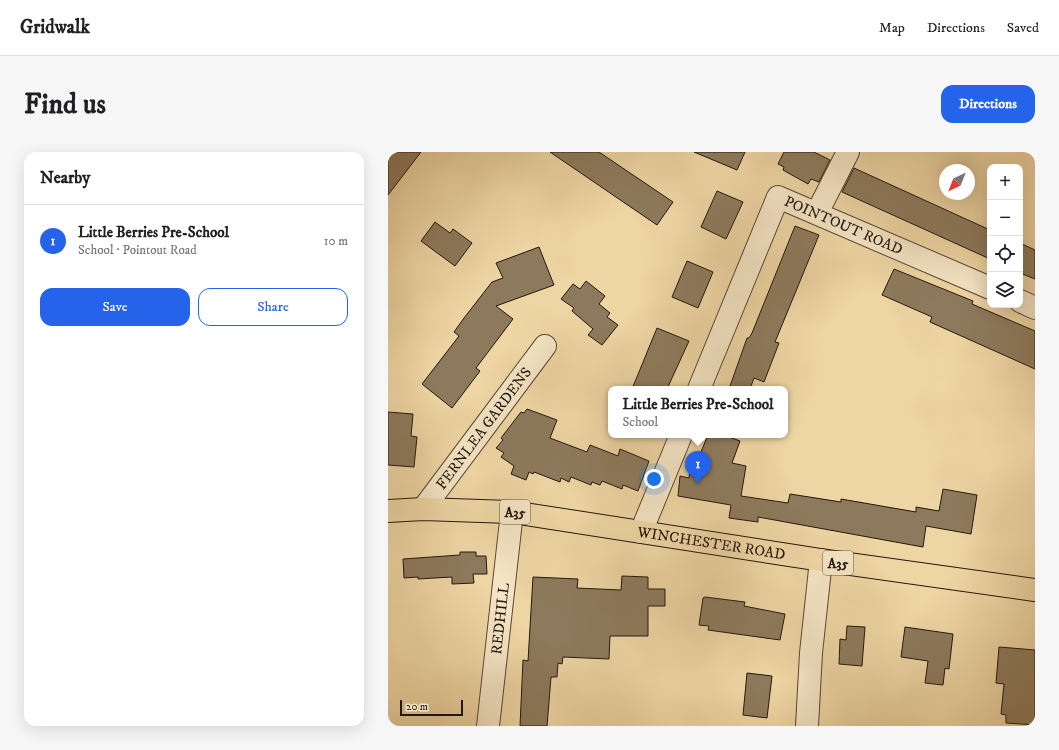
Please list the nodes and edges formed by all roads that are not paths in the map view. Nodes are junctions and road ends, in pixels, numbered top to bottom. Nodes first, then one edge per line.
1 (848, 152) edge
2 (817, 213) junction
3 (987, 287) edge
4 (1023, 302) edge
5 (1035, 308) edge
6 (545, 346) dead end
7 (700, 386) edge
8 (679, 438) edge
9 (423, 510) junction
10 (388, 511) edge
11 (512, 512) junction
12 (641, 532) junction
13 (821, 560) junction
14 (1035, 590) edge
15 (488, 726) edge
16 (807, 726) edge

1 - 2 street
2 - 3 street, POINTOUT ROAD
2 - 7 street, POINTOUT ROAD
4 - 5 street
6 - 9 street, FERNLEA GARDENS
8 - 12 street
9 - 10 main road, WINCHESTER ROAD / A35
9 - 11 main road, WINCHESTER ROAD / A35
11 - 12 main road, WINCHESTER ROAD / A35
11 - 15 street, REDHILL
12 - 13 main road, WINCHESTER ROAD / A35
13 - 14 main road, WINCHESTER ROAD / A35
13 - 16 street

